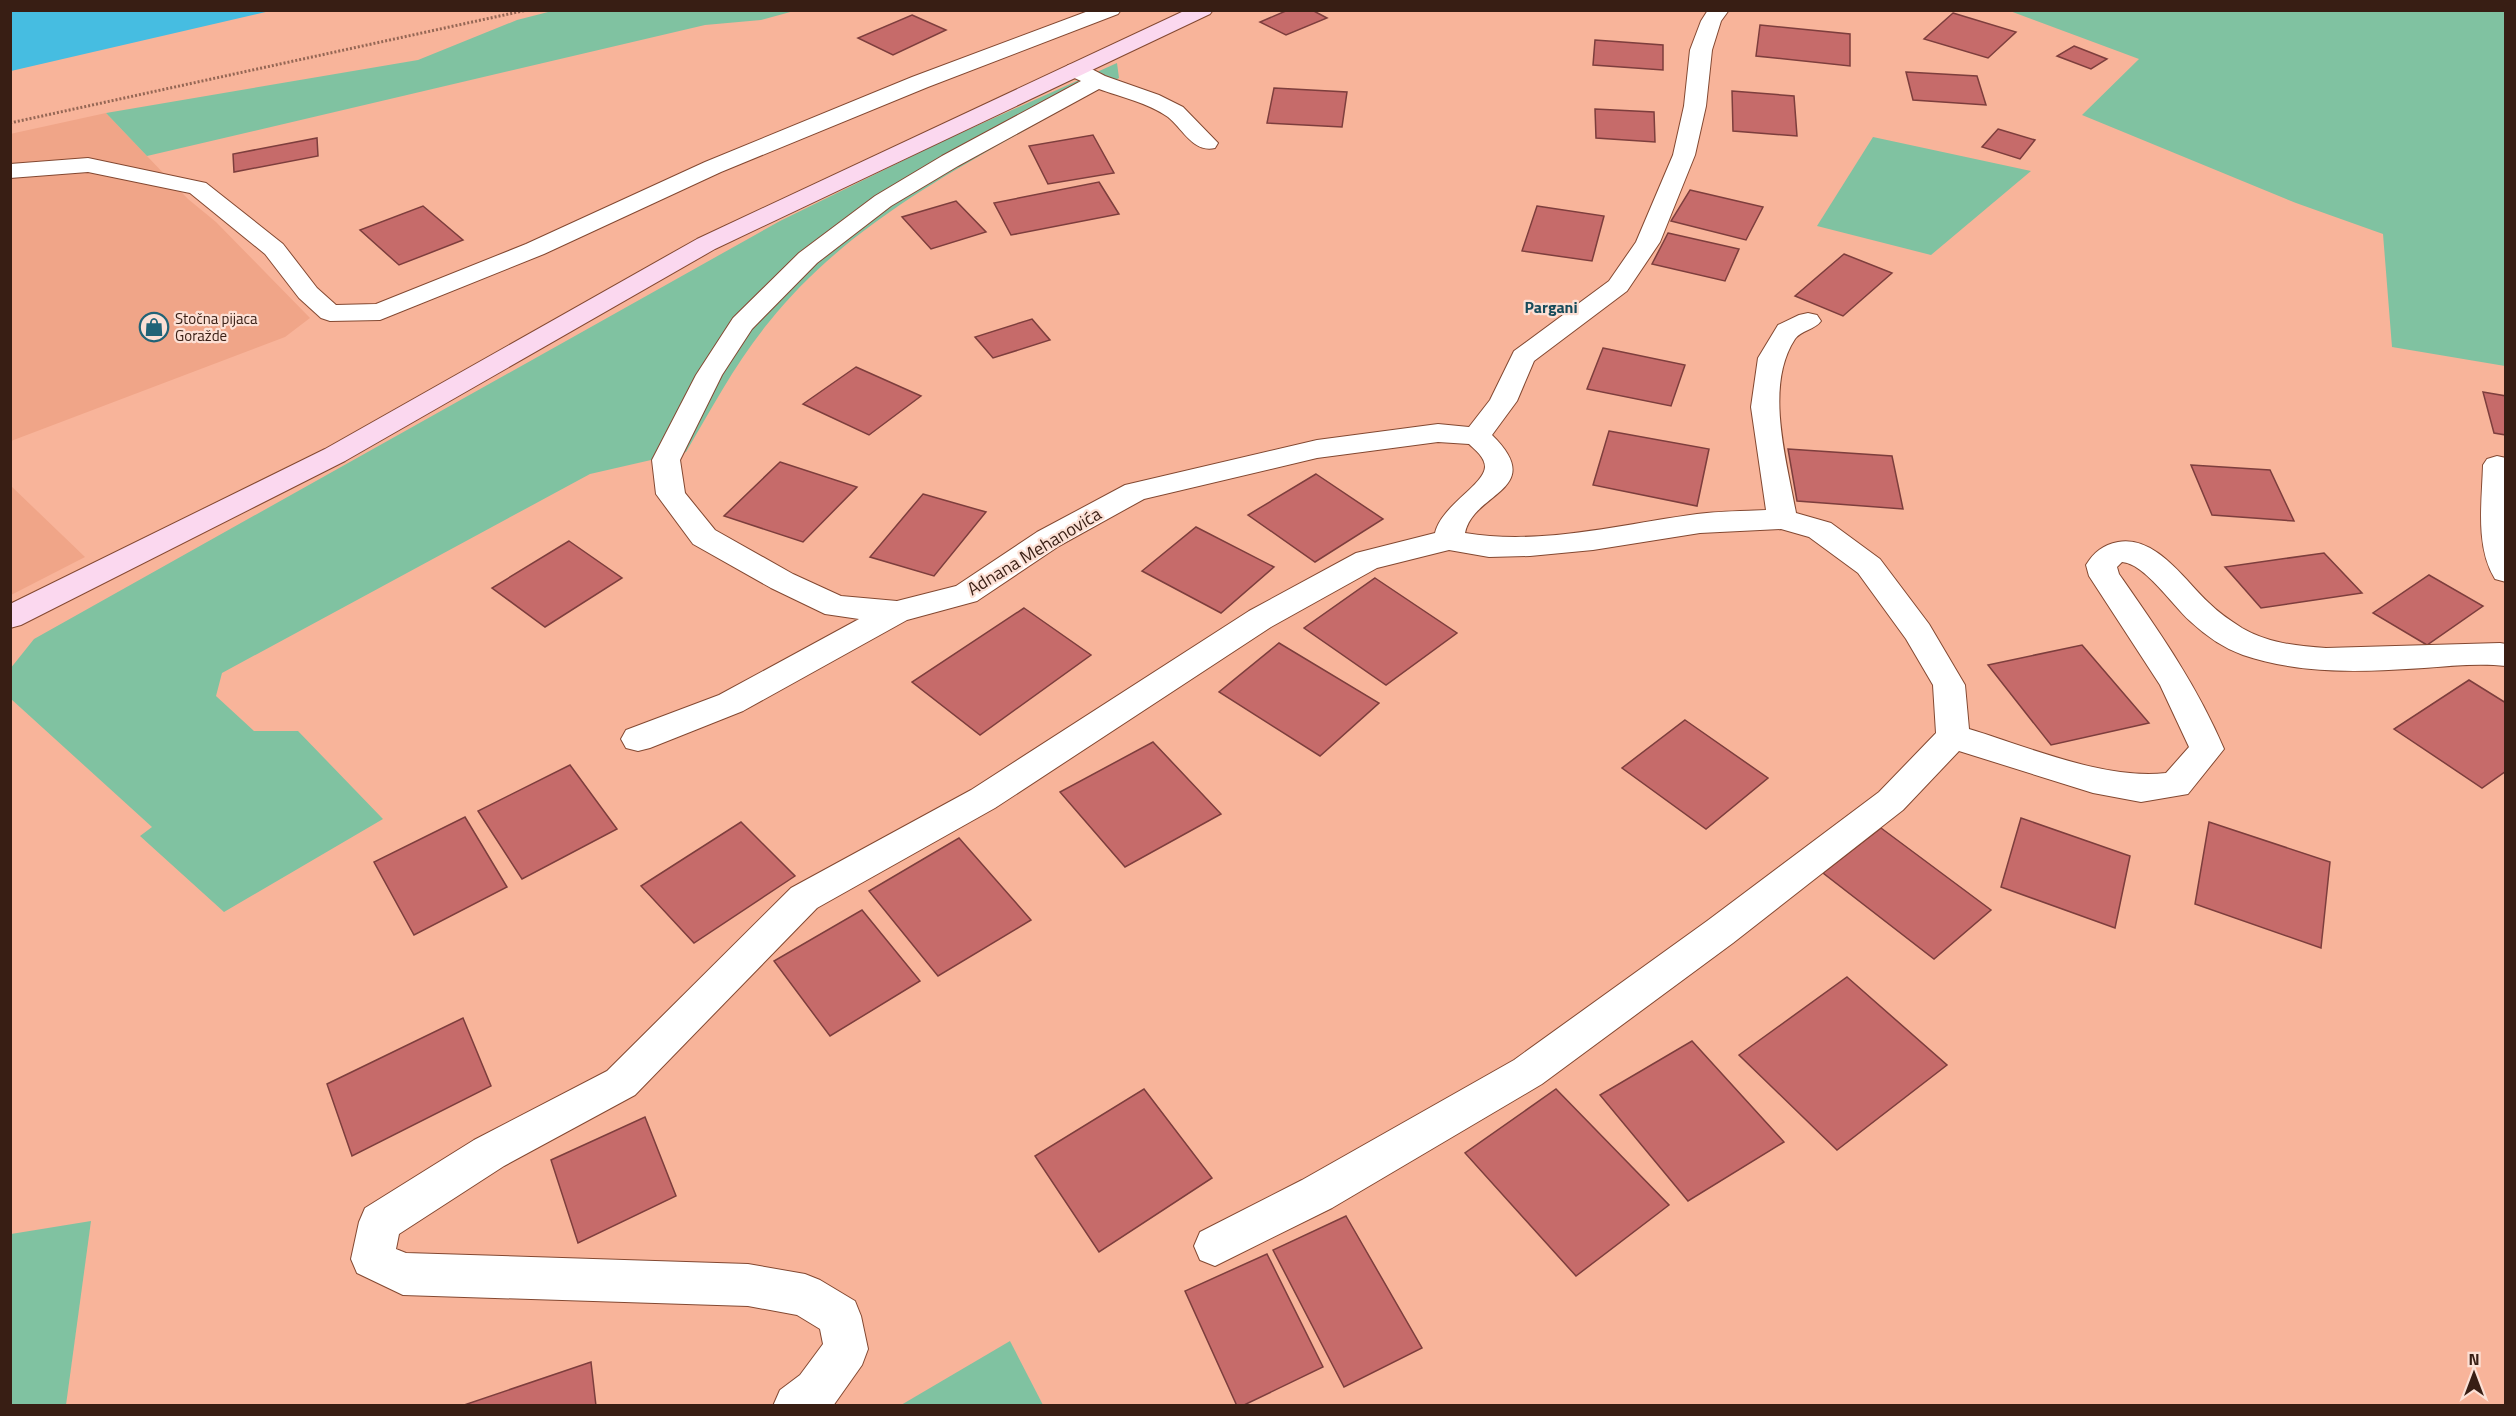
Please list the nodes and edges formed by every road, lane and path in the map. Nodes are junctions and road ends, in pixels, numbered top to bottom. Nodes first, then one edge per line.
1 (528, 10) edge
2 (1111, 10) edge
3 (1203, 10) edge
4 (1719, 10) edge
5 (1086, 75) junction
6 (10, 123) edge
7 (1207, 144) dead end
8 (10, 171) edge
9 (1808, 321) dead end
10 (1477, 436) junction
11 (2497, 465) dead end
12 (1782, 519) junction
13 (2501, 535) edge
14 (1449, 540) junction
15 (2505, 572) edge
16 (897, 612) junction
17 (10, 617) edge
18 (2505, 655) edge
19 (1953, 736) junction
20 (638, 739) dead end
21 (1215, 1246) dead end
22 (796, 1406) edge

1 - 6 path
2 - 8 street
3 - 5 street
4 - 10 street
5 - 7 street
5 - 16 street, Adnana Mehanovića
5 - 17 street
9 - 12 street
10 - 14 street
10 - 16 street, Adnana Mehanovića
11 - 13 street
12 - 14 street
12 - 19 street
13 - 15 street
14 - 22 street
16 - 20 street
18 - 19 street
19 - 21 street

